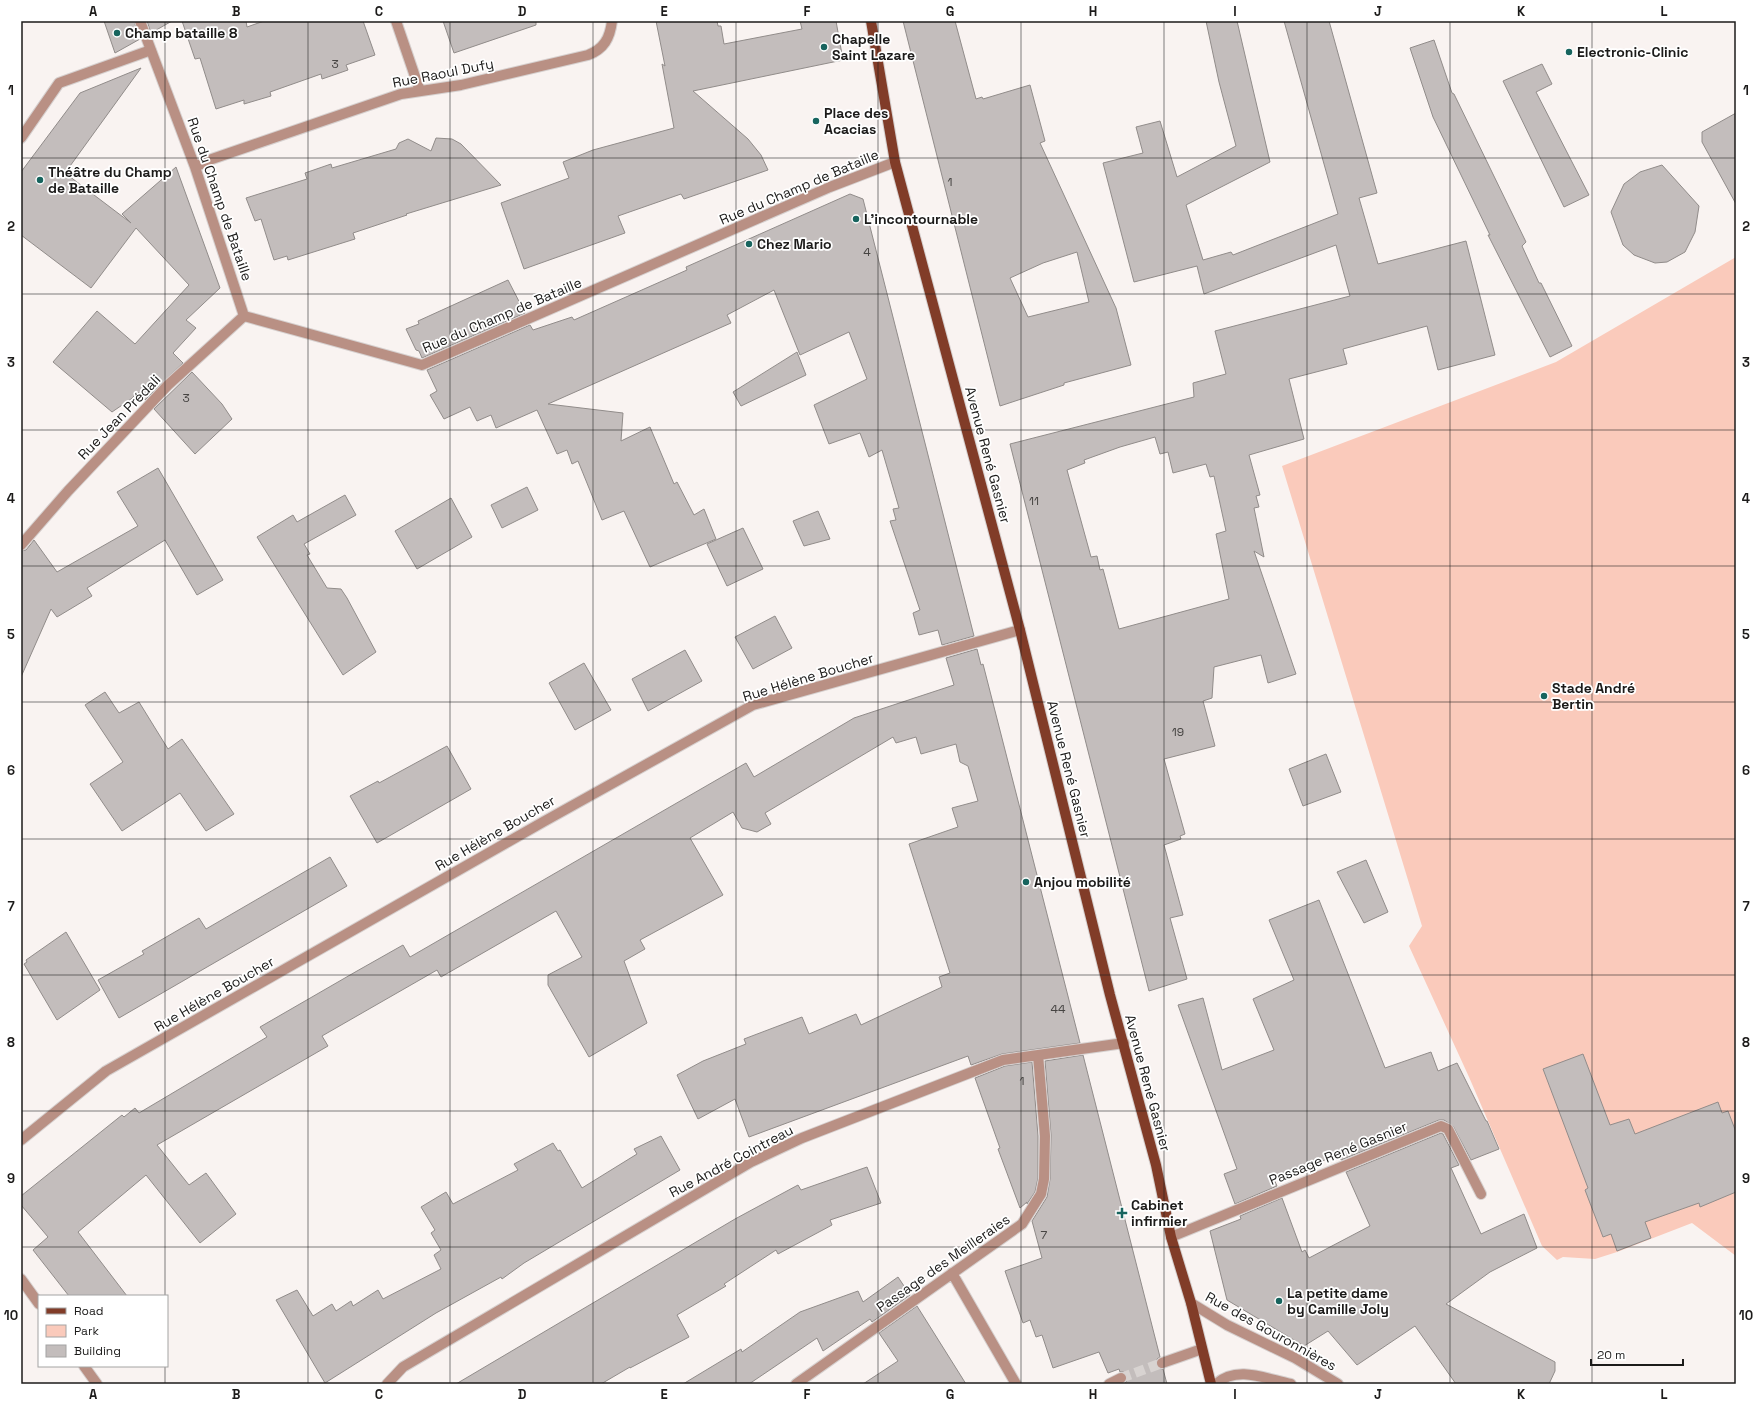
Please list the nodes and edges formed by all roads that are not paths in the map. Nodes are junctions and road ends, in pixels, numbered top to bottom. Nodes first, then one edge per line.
1 (140, 21) edge
2 (396, 21) edge
3 (612, 21) edge
4 (871, 21) edge
5 (151, 50) junction
6 (420, 91) junction
7 (21, 138) edge
8 (895, 162) junction
9 (195, 167) junction
10 (244, 316) junction
11 (21, 545) edge
12 (1020, 630) junction
13 (1124, 1043) junction
14 (1038, 1056) junction
15 (21, 1140) edge
16 (1481, 1194) dead end
17 (1171, 1237) junction
18 (952, 1273) junction
19 (21, 1279) edge
20 (38, 1303) edge
21 (1191, 1303) junction
22 (1202, 1349) junction
23 (1162, 1363) tunnel mouth
24 (85, 1367) edge
25 (1121, 1378) tunnel mouth
26 (97, 1384) edge
27 (387, 1384) edge
28 (796, 1384) edge
29 (1016, 1384) edge
30 (1109, 1384) edge
31 (1211, 1384) edge
32 (1216, 1384) edge
33 (1291, 1384) edge
34 (1338, 1384) edge

1 - 5 street, Rue du Champ de Bataille
2 - 6 street
3 - 6 street, Rue Raoul Dufy
4 - 8 main road, Avenue René Gasnier
5 - 7 street
5 - 9 street, Rue du Champ de Bataille
6 - 9 street, Rue Raoul Dufy
8 - 10 street, Rue du Champ de Bataille
8 - 12 main road, Avenue René Gasnier
9 - 10 street, Rue du Champ de Bataille
10 - 11 street, Rue Jean Prédali
12 - 13 main road, Avenue René Gasnier
12 - 15 street, Rue Hélène Boucher
13 - 14 street, Rue André Cointreau
13 - 17 main road, Avenue René Gasnier
14 - 18 street, Passage des Meilleraies
14 - 27 street, Rue André Cointreau
16 - 17 street, Passage René Gasnier
17 - 21 main road, Avenue René Gasnier
18 - 28 street, Passage des Meilleraies
18 - 29 street
19 - 20 street
21 - 22 main road, Avenue René Gasnier
21 - 34 street, Rue des Gouronnières
22 - 23 street
22 - 31 main road, Avenue René Gasnier
24 - 26 street
25 - 30 street
32 - 33 street

